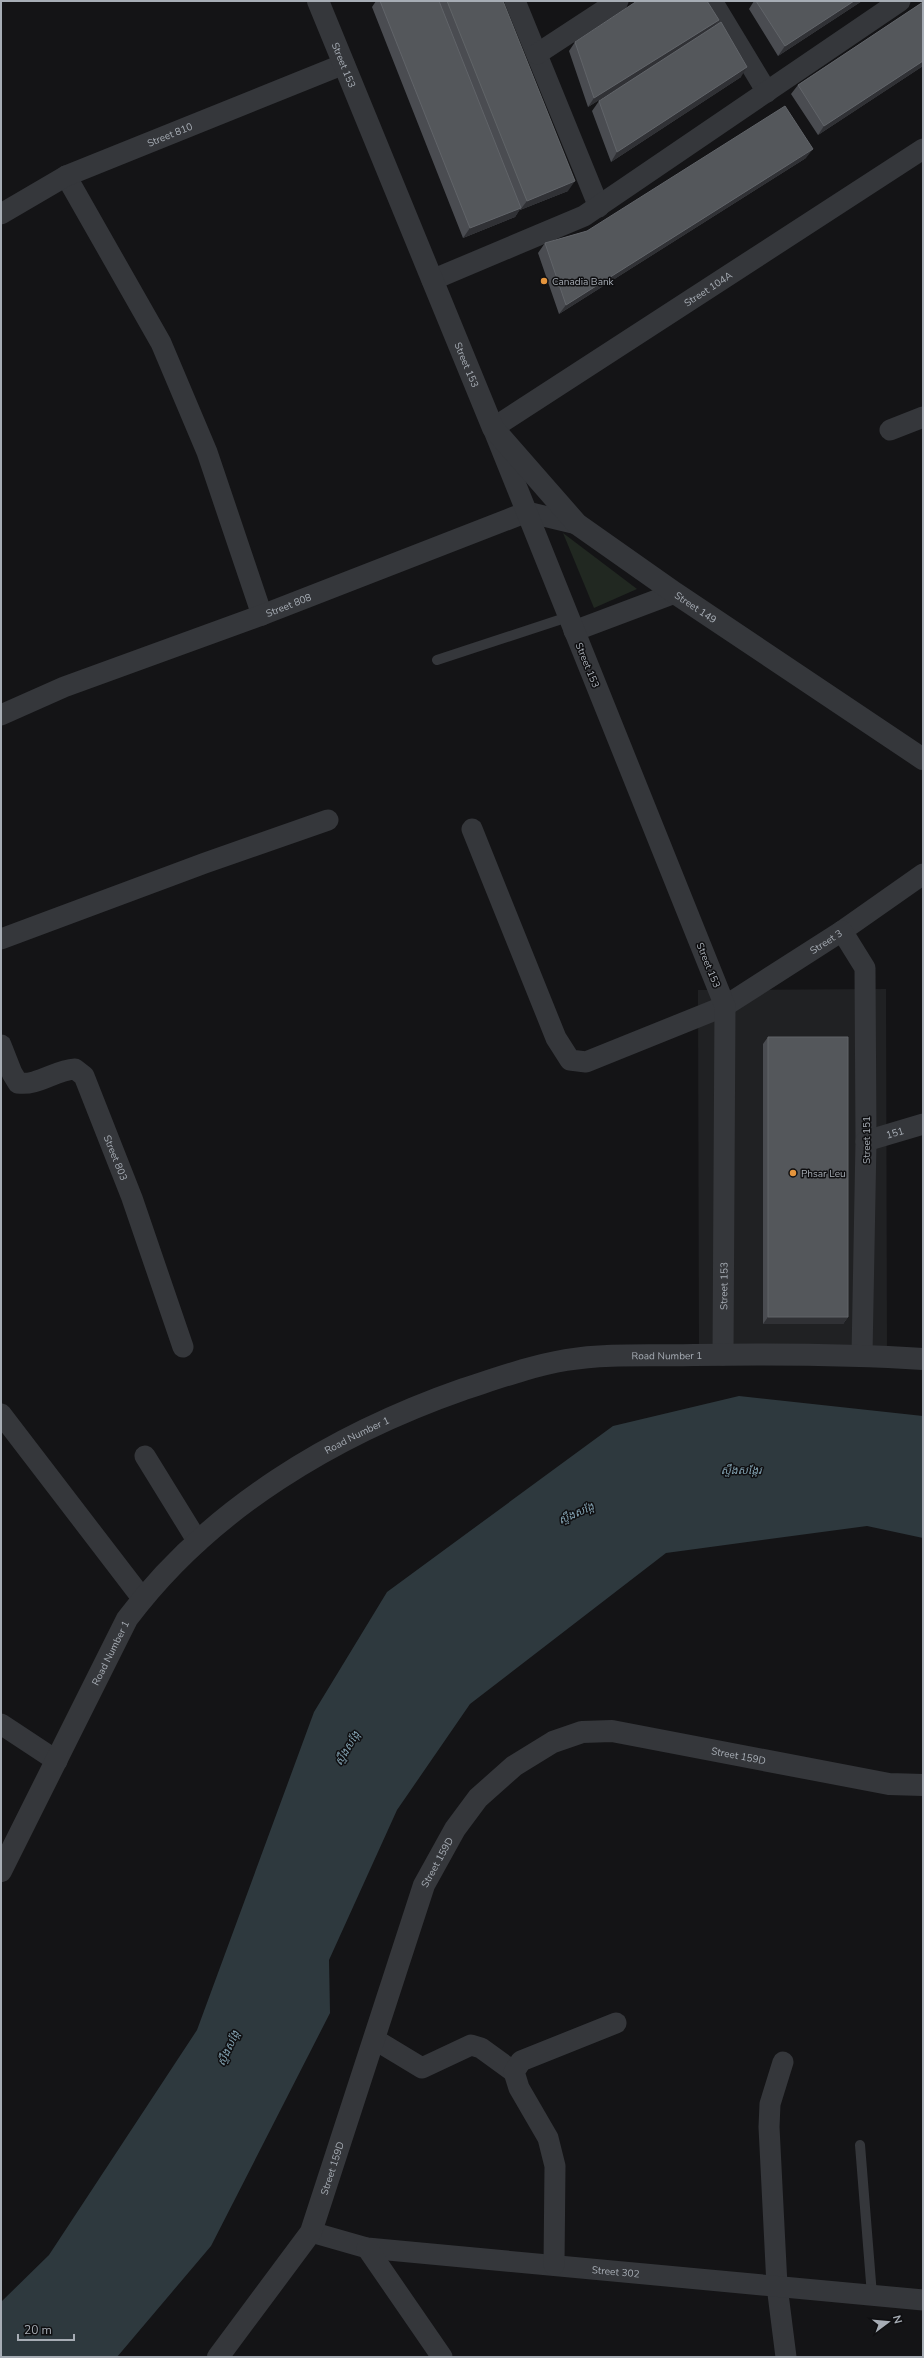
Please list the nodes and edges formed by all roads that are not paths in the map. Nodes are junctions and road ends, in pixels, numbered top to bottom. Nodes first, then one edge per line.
1 (515, 1) edge
2 (618, 1) edge
3 (712, 1) edge
4 (900, 1) edge
5 (323, 2) edge
6 (537, 54) junction
7 (344, 64) junction
8 (767, 92) junction
9 (923, 149) edge
10 (66, 176) junction
11 (599, 207) junction
12 (1, 214) edge
13 (432, 280) junction
14 (923, 418) edge
15 (493, 428) junction
16 (890, 430) dead end
17 (527, 512) junction
18 (577, 524) junction
19 (675, 593) junction
20 (262, 615) junction
21 (571, 624) junction
22 (437, 660) dead end
23 (1, 715) edge
24 (923, 759) edge
25 (328, 820) dead end
26 (472, 829) dead end
27 (923, 874) edge
28 (842, 931) junction
29 (1, 939) edge
30 (725, 1006) junction
31 (1, 1045) edge
32 (923, 1124) edge
33 (866, 1142) junction
34 (183, 1347) dead end
35 (723, 1355) junction
36 (862, 1355) junction
37 (923, 1359) edge
38 (1, 1414) edge
39 (145, 1456) dead end
40 (198, 1542) junction
41 (142, 1598) junction
42 (1, 1724) edge
43 (57, 1761) junction
44 (923, 1785) edge
45 (1, 1871) edge
46 (616, 2023) dead end
47 (374, 2039) junction
48 (783, 2062) dead end
49 (514, 2072) junction
50 (860, 2145) dead end
51 (311, 2232) junction
52 (367, 2248) junction
53 (554, 2265) junction
54 (777, 2286) junction
55 (872, 2295) junction
56 (923, 2300) edge
57 (218, 2357) edge
58 (442, 2357) edge
59 (786, 2357) edge

1 - 6 street
2 - 6 street
3 - 8 street
4 - 8 street
5 - 7 street, Street 153
6 - 11 street
7 - 10 street, Street 810
7 - 13 street, Street 153
8 - 11 street
9 - 15 street, Street 104A
10 - 12 street, Street 810
10 - 20 street
11 - 13 street
13 - 15 street, Street 153
14 - 16 street
15 - 17 street, Street 153
15 - 18 street, Street 149
17 - 18 street
17 - 20 street, Street 808
17 - 21 street, Street 153
18 - 19 street, Street 149
19 - 21 street
19 - 24 street, Street 149
20 - 23 street, Street 808
21 - 22 lane
21 - 30 street, Street 153
25 - 29 street
26 - 30 street, Street 3
27 - 28 street, Street 3
28 - 30 street, Street 3
28 - 33 street, Street 151
30 - 35 street, Street 153
31 - 34 street, Street 803
32 - 33 street, 151
33 - 36 street, Street 151
35 - 36 street, Road Number 1
35 - 40 street, Road Number 1
36 - 37 street, Road Number 1
38 - 41 street
39 - 40 street
40 - 41 street, Road Number 1
41 - 43 street, Road Number 1
42 - 43 street
43 - 45 street, Road Number 1
44 - 47 street, Street 159D
46 - 49 street
47 - 49 street
47 - 51 street, Street 159D
48 - 54 street
49 - 53 street
50 - 55 lane
51 - 52 street, Street 302
51 - 57 street, Street 159D
52 - 53 street, Street 302
52 - 58 street
53 - 54 street, Street 302
54 - 55 street, Street 302
54 - 59 street
55 - 56 street, Street 302

